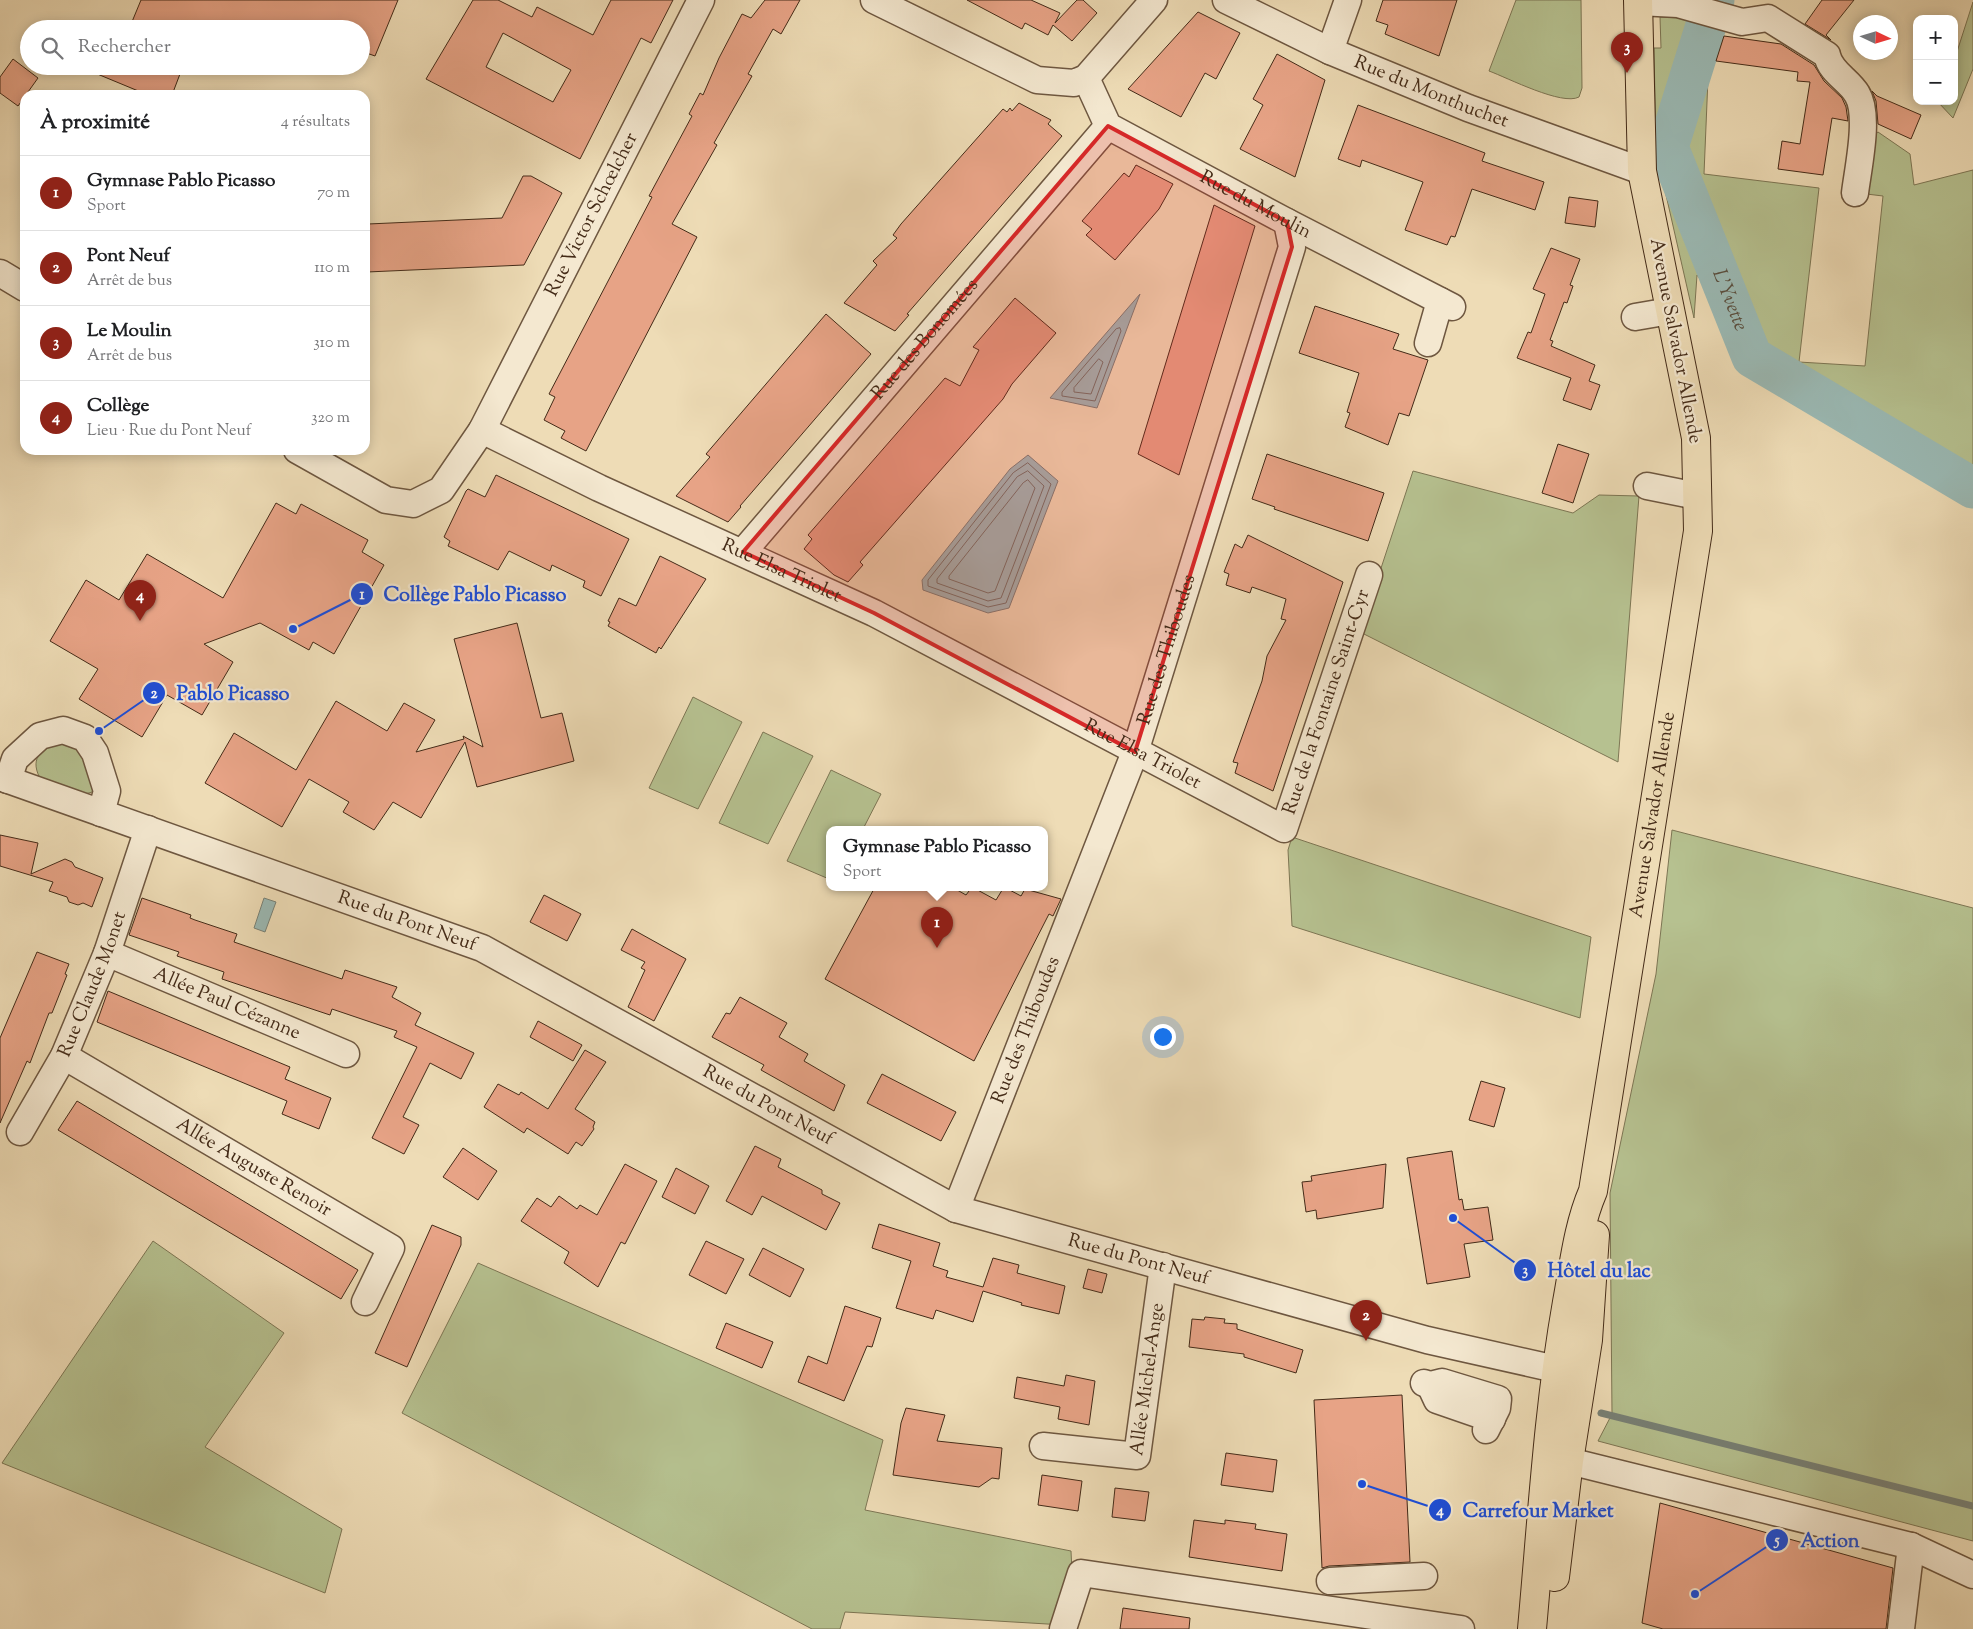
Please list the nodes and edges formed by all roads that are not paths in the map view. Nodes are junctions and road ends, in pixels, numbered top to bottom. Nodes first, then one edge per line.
1 (701, 0) edge
2 (874, 0) edge
3 (1154, 0) edge
4 (1226, 0) edge
5 (1348, 0) edge
6 (1638, 1) edge
7 (1330, 51) junction
8 (1086, 78) junction
9 (1108, 126) junction
10 (1642, 171) junction
11 (1855, 192) dead end
12 (1287, 222) junction
13 (0, 273) edge
14 (20, 285) edge
15 (1670, 311) junction
16 (1635, 317) dead end
17 (1428, 342) dead end
18 (482, 430) junction
19 (306, 455) edge
20 (1647, 486) dead end
21 (1697, 496) junction
22 (743, 552) junction
23 (1369, 575) dead end
24 (1135, 752) junction
25 (4, 778) edge
26 (101, 812) junction
27 (148, 829) junction
28 (1284, 829) joint
29 (107, 953) junction
30 (346, 1054) dead end
31 (64, 1056) junction
32 (20, 1132) dead end
33 (956, 1209) junction
34 (1162, 1266) junction
35 (365, 1302) dead end
36 (1569, 1372) junction
37 (1428, 1384) dead end
38 (1489, 1424) dead end
39 (1043, 1446) dead end
40 (1569, 1461) junction
41 (1911, 1546) junction
42 (1973, 1575) edge
43 (1424, 1576) dead end
44 (1330, 1581) dead end
45 (1064, 1629) edge
46 (1461, 1629) edge
47 (1532, 1629) edge
48 (1549, 1629) edge
49 (1901, 1629) edge

1 - 18 street, Rue Victor Schœlcher
2 - 8 street
3 - 8 street
4 - 7 street, Rue du Monthuchet
5 - 7 street
6 - 10 main road, Avenue Salvador Allende
6 - 11 street
7 - 10 street, Rue du Monthuchet
8 - 9 street
9 - 12 street, Rue du Moulin
9 - 22 street, Rue des Bonomées
10 - 15 main road, Avenue Salvador Allende
12 - 17 street, Rue du Moulin
12 - 24 street, Rue des Thiboudes
13 - 14 street
15 - 16 street
15 - 21 main road, Avenue Salvador Allende
18 - 19 street
18 - 22 street, Rue Elsa Triolet
20 - 21 street
21 - 36 main road, Avenue Salvador Allende
22 - 24 street, Rue Elsa Triolet
23 - 28 street, Rue de la Fontaine Saint-Cyr
24 - 28 street, Rue Elsa Triolet
24 - 33 street, Rue des Thiboudes
25 - 26 street, Rue du Pont Neuf
25 - 26 street
26 - 27 street, Rue du Pont Neuf
27 - 29 street, Rue Claude Monet
27 - 33 street, Rue du Pont Neuf
29 - 30 street, Allée Paul Cézanne
29 - 31 street, Rue Claude Monet
31 - 32 street, Rue Claude Monet
31 - 35 street, Allée Auguste Renoir
33 - 34 street, Rue du Pont Neuf
34 - 36 street, Rue du Pont Neuf
34 - 39 street, Allée Michel-Ange
36 - 40 main road
36 - 47 main road, Avenue Salvador Allende
37 - 38 street
40 - 41 street
40 - 48 main road
41 - 42 street
41 - 49 street
43 - 44 street
45 - 46 street

